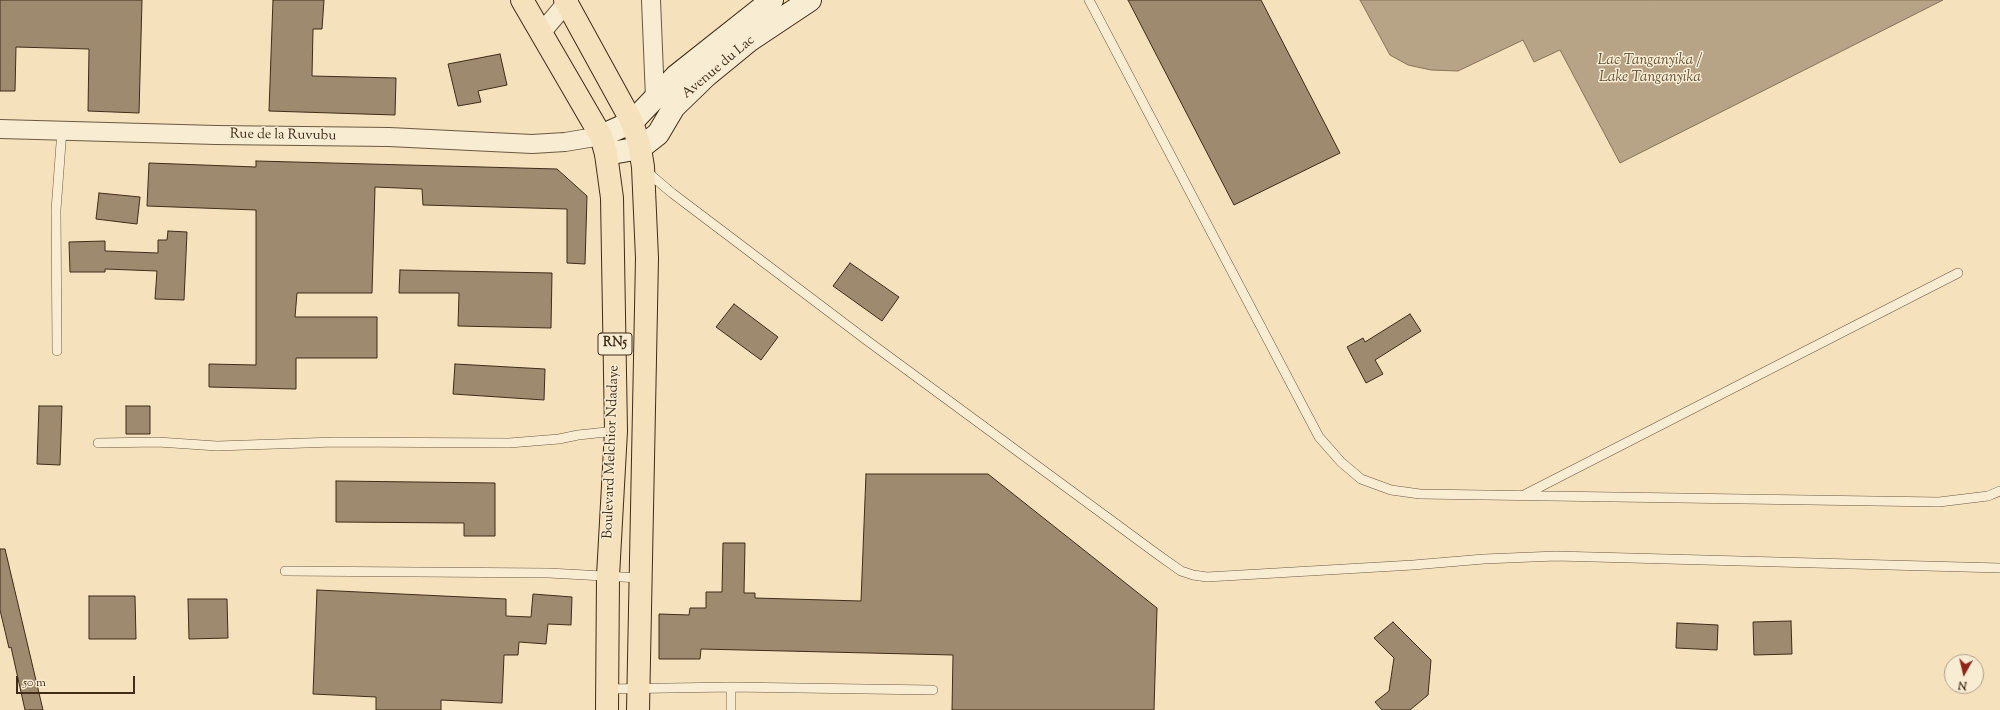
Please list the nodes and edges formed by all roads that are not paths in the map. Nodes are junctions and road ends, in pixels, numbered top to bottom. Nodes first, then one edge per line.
1 (522, 0) edge
2 (651, 0) edge
3 (772, 0) edge
4 (810, 0) edge
5 (1089, 0) edge
6 (567, 1) edge
7 (541, 33) junction
8 (655, 98) junction
9 (632, 122) junction
10 (0, 129) edge
11 (62, 130) junction
12 (604, 145) junction
13 (641, 158) junction
14 (1958, 273) dead end
15 (57, 351) dead end
16 (616, 431) junction
17 (98, 443) dead end
18 (2000, 491) edge
19 (1523, 495) junction
20 (2000, 568) edge
21 (285, 571) dead end
22 (608, 576) junction
23 (640, 578) junction
24 (732, 687) junction
25 (639, 688) junction
26 (608, 689) junction
27 (933, 690) dead end
28 (606, 710) edge
29 (638, 710) edge
30 (731, 710) edge

1 - 7 main road, Boulevard Melchior Ndadaye / RN5
2 - 8 street
3 - 8 main road, Avenue du Lac
4 - 13 main road, Avenue du Lac
5 - 19 lane
6 - 7 street
6 - 9 main road, RN5
7 - 12 main road, Boulevard Melchior Ndadaye / RN5
8 - 9 main road, Avenue du Lac
9 - 12 main road
9 - 13 main road, RN5
10 - 11 street, Rue de la Ruvubu
11 - 12 street, Rue de la Ruvubu
11 - 15 lane
12 - 13 main road
12 - 16 main road, Boulevard Melchior Ndadaye / RN5
13 - 20 lane
13 - 23 main road, RN5
14 - 19 lane
16 - 17 lane
16 - 22 main road, Boulevard Melchior Ndadaye / RN5
18 - 19 lane
21 - 22 lane
22 - 23 lane
22 - 26 main road, Boulevard Melchior Ndadaye / RN5
23 - 25 main road, RN5
24 - 25 lane
24 - 27 lane
24 - 30 lane
25 - 26 lane
25 - 29 main road, RN5
26 - 28 main road, Boulevard Melchior Ndadaye / RN5

